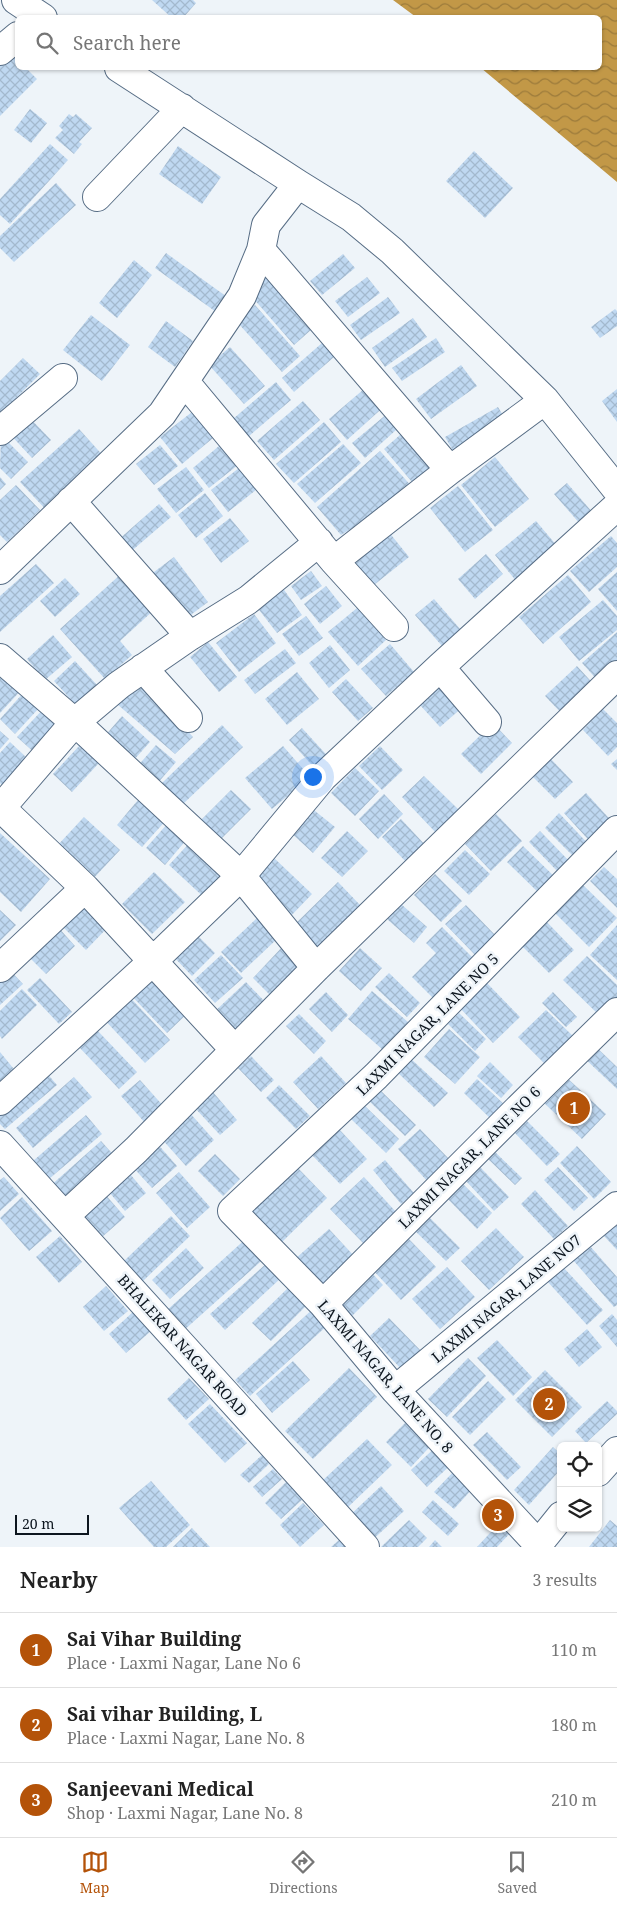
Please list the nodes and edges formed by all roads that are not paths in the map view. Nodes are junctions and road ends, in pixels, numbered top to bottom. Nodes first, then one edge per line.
1 (16, 0) edge
2 (39, 15) edge
3 (15, 38) edge
4 (0, 51) edge
5 (122, 70) edge
6 (182, 108) junction
7 (298, 184) junction
8 (97, 196) dead end
9 (261, 250) junction
10 (63, 378) dead end
11 (185, 382) junction
12 (545, 400) junction
13 (0, 431) edge
14 (450, 470) junction
15 (617, 490) edge
16 (71, 501) junction
17 (617, 506) edge
18 (327, 552) junction
19 (0, 570) edge
20 (394, 627) dead end
21 (190, 636) junction
22 (0, 658) edge
23 (440, 667) junction
24 (143, 668) junction
25 (617, 675) edge
26 (188, 718) dead end
27 (487, 722) dead end
28 (74, 723) junction
29 (0, 808) edge
30 (617, 830) edge
31 (241, 876) junction
32 (85, 888) junction
33 (152, 962) junction
34 (0, 968) edge
35 (316, 968) junction
36 (617, 1012) edge
37 (234, 1049) junction
38 (0, 1101) edge
39 (0, 1145) edge
40 (617, 1206) edge
41 (232, 1211) joint
42 (66, 1216) junction
43 (323, 1304) junction
44 (395, 1390) junction
45 (617, 1451) edge
46 (602, 1468) edge
47 (557, 1521) edge
48 (537, 1545) edge
49 (365, 1547) edge

1 - 2 street
3 - 4 street
5 - 6 street
6 - 7 street
6 - 8 street
7 - 9 street
7 - 12 street
9 - 11 street
9 - 14 street
10 - 13 street
11 - 16 street
11 - 18 street
12 - 14 street
12 - 15 street
14 - 18 street
16 - 19 street
16 - 21 street
17 - 23 street
18 - 20 street
18 - 21 street
21 - 24 street
22 - 28 street
23 - 27 street
23 - 31 street
24 - 26 street
24 - 28 street
25 - 35 street
28 - 29 street
28 - 31 street
29 - 32 street
30 - 41 street, LAXMI NAGAR, LANE NO 5
31 - 33 street
31 - 35 street
32 - 33 street
32 - 34 street
33 - 37 street
33 - 38 street
35 - 37 street
36 - 43 street, LAXMI NAGAR, LANE NO 6
37 - 42 street
39 - 42 street, BHALEKAR NAGAR ROAD
40 - 44 street, LAXMI NAGAR, LANE NO7
41 - 43 street, LAXMI NAGAR, LANE NO. 8
42 - 49 street, BHALEKAR NAGAR ROAD
43 - 44 street, LAXMI NAGAR, LANE NO. 8
44 - 48 street, LAXMI NAGAR, LANE NO. 8
45 - 46 street
47 - 48 street

